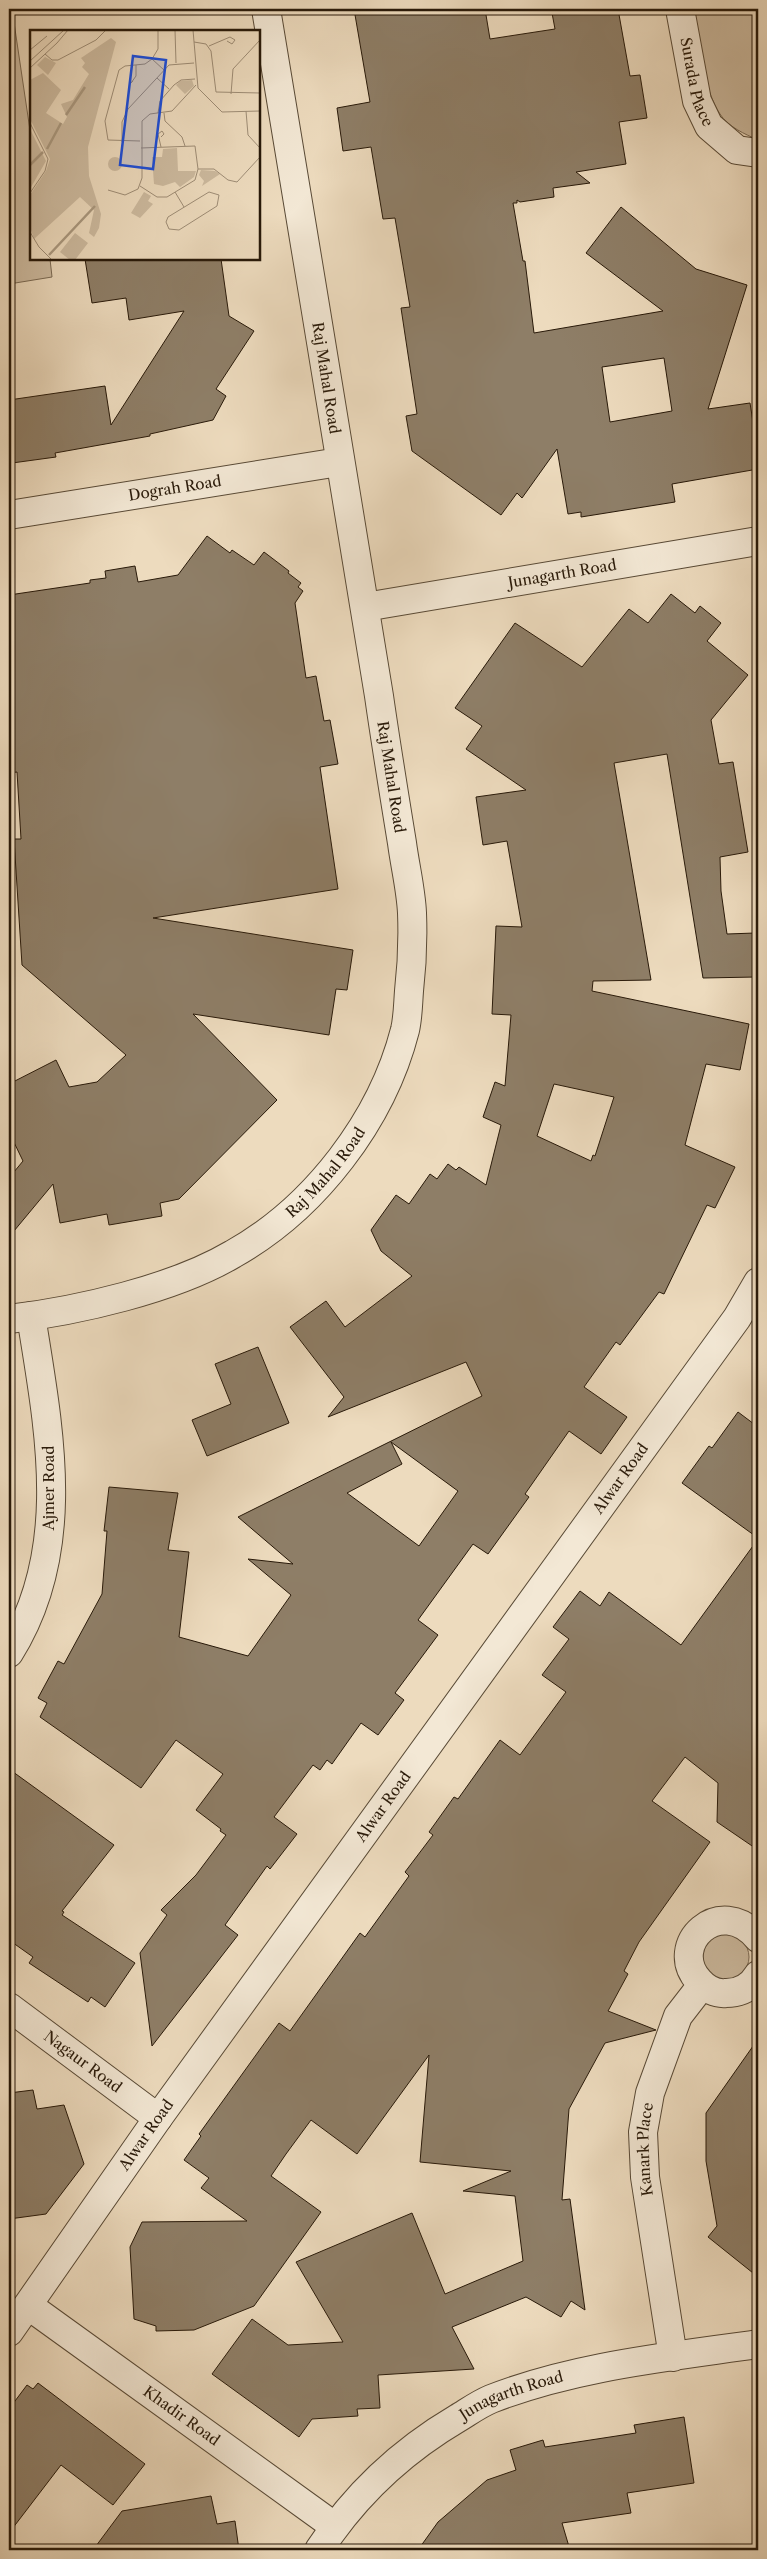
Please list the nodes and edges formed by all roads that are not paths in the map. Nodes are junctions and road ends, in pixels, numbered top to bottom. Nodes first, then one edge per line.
1 (266, 9) edge
2 (680, 9) edge
3 (758, 153) edge
4 (339, 462) junction
5 (9, 515) edge
6 (758, 541) edge
7 (365, 606) junction
8 (758, 1282) edge
9 (20, 1317) edge
10 (9, 1653) edge
11 (758, 1938) edge
12 (758, 1975) edge
13 (702, 1985) junction
14 (9, 2007) edge
15 (158, 2118) junction
16 (29, 2306) junction
17 (9, 2332) edge
18 (758, 2344) edge
19 (673, 2357) junction
20 (334, 2526) junction
21 (319, 2550) edge

1 - 4 street, Raj Mahal Road
2 - 3 street, Surada Place
4 - 5 street, Dograh Road
4 - 7 street, Raj Mahal Road
6 - 7 street, Junagarth Road
7 - 9 street, Raj Mahal Road
8 - 15 street, Alwar Road
9 - 10 street, Ajmer Road
11 - 13 street
12 - 13 street
13 - 19 street, Kanark Place
14 - 15 street, Nagaur Road
15 - 16 street, Alwar Road
16 - 17 street, Alwar Road
16 - 20 street, Khadir Road
18 - 19 street, Junagarth Road
19 - 20 street, Junagarth Road
20 - 21 street, Junagarth Road

